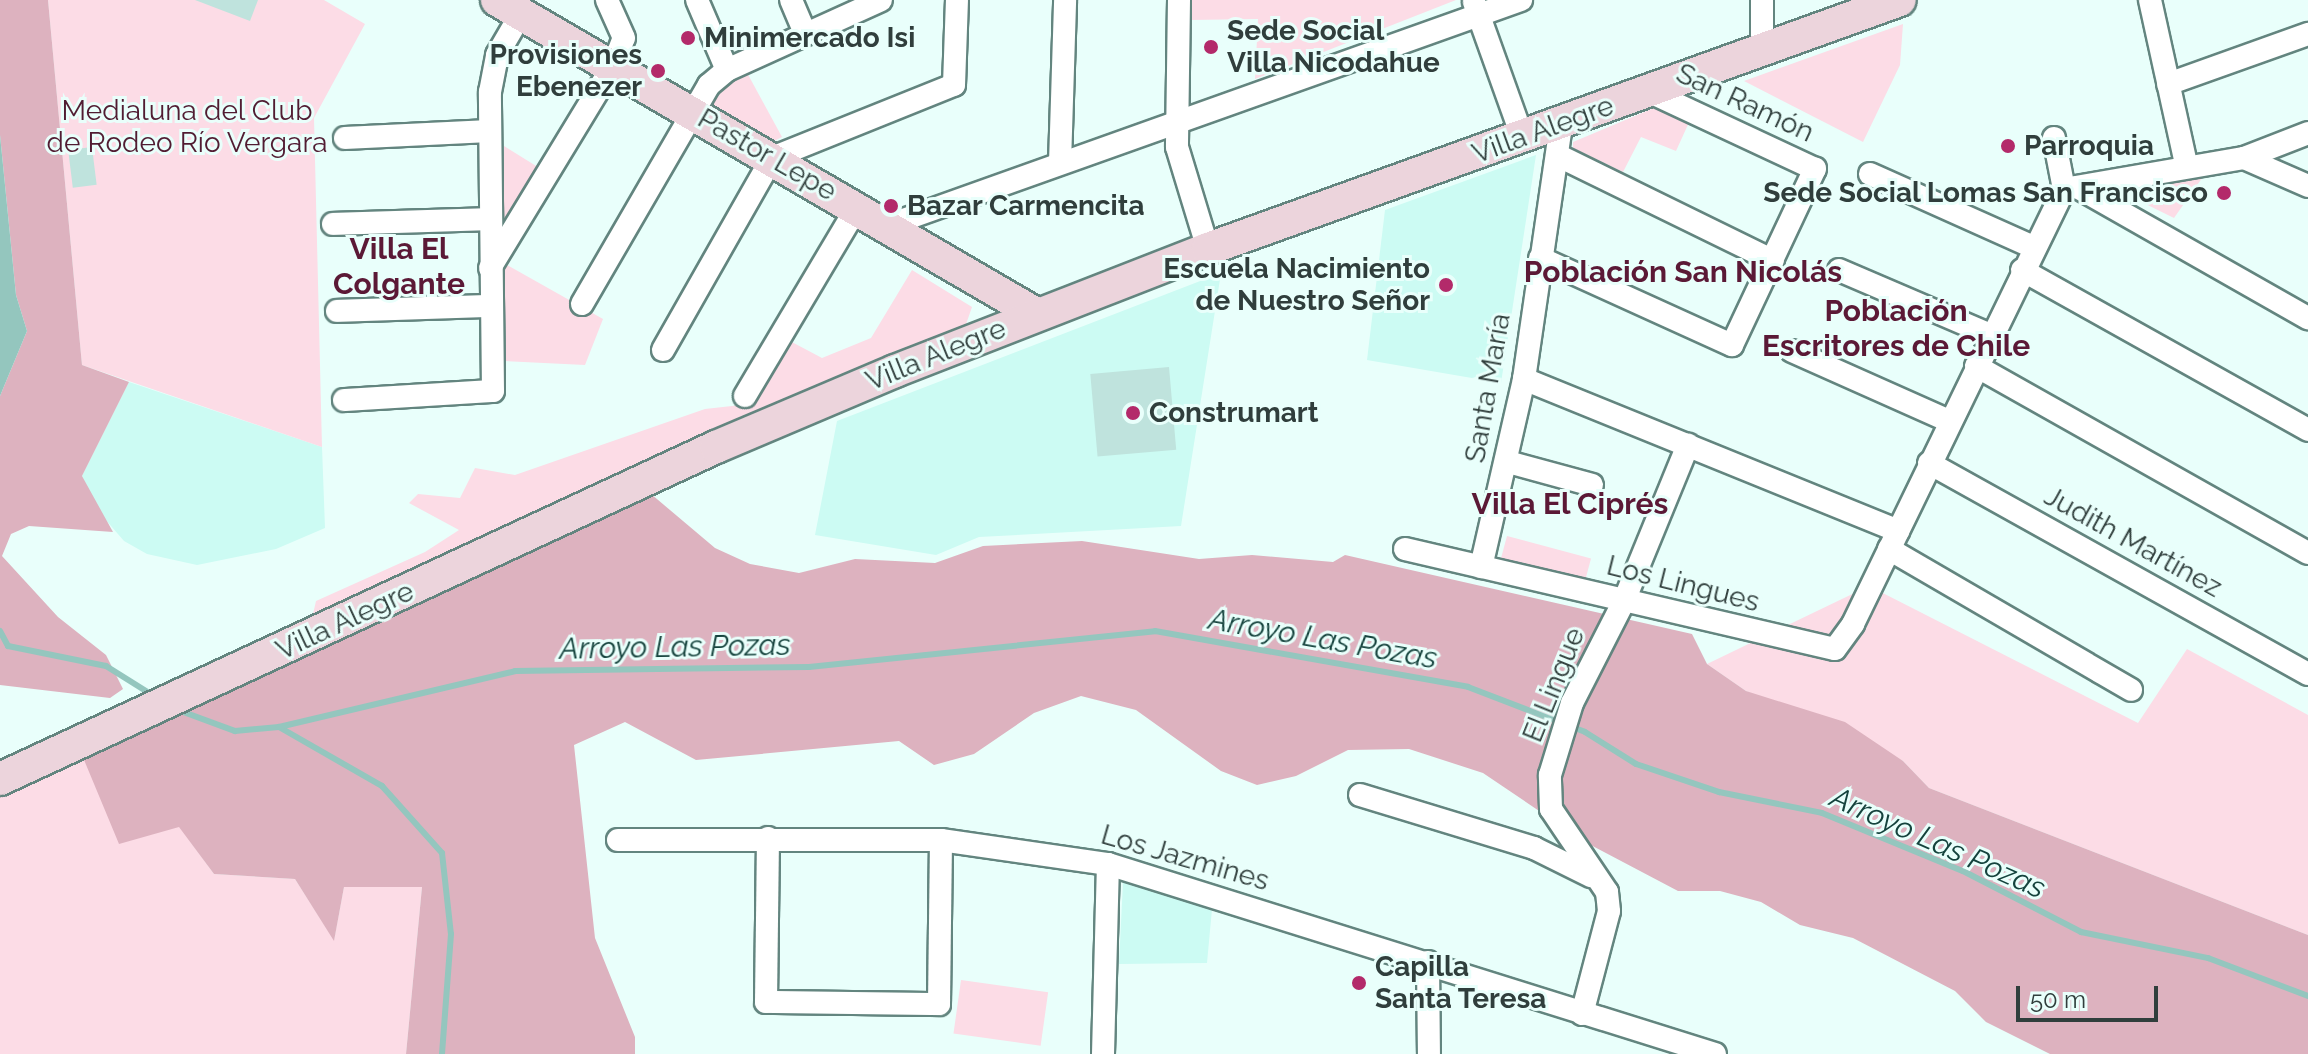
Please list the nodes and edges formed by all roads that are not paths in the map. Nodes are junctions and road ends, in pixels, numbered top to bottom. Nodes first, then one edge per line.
1 (607, 0) edge
2 (697, 0) edge
3 (791, 0) edge
4 (881, 0) edge
5 (957, 0) edge
6 (1065, 0) edge
7 (1179, 0) edge
8 (1521, 0) edge
9 (1762, 0) edge
10 (1900, 0) edge
11 (2156, 2) edge
12 (509, 7) edge
13 (1474, 8) edge
14 (1848, 12) edge
15 (805, 33) junction
16 (2308, 34) edge
17 (1762, 52) junction
18 (613, 66) junction
19 (727, 70) junction
20 (2168, 84) junction
21 (1650, 92) junction
22 (691, 111) junction
23 (1178, 120) junction
24 (1561, 124) junction
25 (489, 131) junction
26 (2308, 133) edge
27 (1522, 136) junction
28 (345, 138) dead end
29 (2054, 138) dead end
30 (1559, 156) junction
31 (772, 158) junction
32 (2244, 158) junction
33 (1060, 163) junction
34 (2186, 164) junction
35 (1870, 174) dead end
36 (2308, 186) edge
37 (2070, 188) junction
38 (857, 207) junction
39 (490, 219) junction
40 (333, 224) dead end
41 (889, 225) junction
42 (2033, 247) junction
43 (1208, 249) junction
44 (1540, 258) junction
45 (1773, 261) junction
46 (490, 268) junction
47 (1839, 270) dead end
48 (2022, 270) junction
49 (582, 304) dead end
50 (491, 306) junction
51 (337, 311) dead end
52 (1036, 314) junction
53 (2308, 318) edge
54 (1991, 335) junction
55 (663, 350) dead end
56 (1792, 351) dead end
57 (1976, 366) junction
58 (1524, 379) junction
59 (745, 396) dead end
60 (344, 400) dead end
61 (1949, 421) junction
62 (2308, 430) edge
63 (1688, 445) junction
64 (1508, 462) junction
65 (1929, 463) junction
66 (1592, 485) dead end
67 (1894, 540) junction
68 (1405, 549) dead end
69 (2308, 553) edge
70 (1481, 567) junction
71 (1624, 601) junction
72 (2308, 674) edge
73 (2131, 690) dead end
74 (0, 779) edge
75 (1360, 795) dead end
76 (768, 838) junction
77 (618, 840) dead end
78 (941, 840) junction
79 (1108, 864) junction
80 (1596, 879) junction
81 (1428, 962) junction
82 (1582, 1014) junction
83 (1103, 1054) edge
84 (1429, 1054) edge
85 (1715, 1054) edge

1 - 18 street
2 - 19 street
3 - 15 street
4 - 15 street
5 - 31 street
6 - 33 street
7 - 23 street
8 - 13 street
9 - 17 street
10 - 14 main road, Villa Alegre
11 - 20 street
12 - 18 main road, Pastor Lepe
12 - 25 street
13 - 23 street
13 - 27 street
14 - 17 main road, Villa Alegre
15 - 19 street
16 - 20 street
17 - 21 main road, Villa Alegre
18 - 22 main road, Pastor Lepe
18 - 46 street
19 - 22 street
20 - 34 street
21 - 24 main road, Villa Alegre
21 - 45 street, San Ramón
22 - 31 main road, Pastor Lepe
22 - 49 street
23 - 33 street
23 - 43 street
24 - 27 main road, Villa Alegre
24 - 30 street, Santa María
25 - 28 street
25 - 39 street
26 - 32 street
27 - 43 main road, Villa Alegre
29 - 37 street
30 - 44 street, Santa María
30 - 45 street
31 - 38 main road, Pastor Lepe
31 - 55 street
32 - 34 street
32 - 36 street
33 - 41 street
34 - 37 street
35 - 42 street
37 - 42 street
37 - 53 street
38 - 41 main road, Pastor Lepe
38 - 59 street
39 - 40 street
39 - 46 street
41 - 52 main road, Pastor Lepe
42 - 48 street
43 - 52 main road, Villa Alegre
44 - 45 street
44 - 58 street, Santa María
46 - 50 street
47 - 54 street
48 - 54 street
48 - 62 street
50 - 51 street
50 - 60 street
52 - 74 main road, Villa Alegre
54 - 57 street
56 - 61 street
57 - 61 street
57 - 69 street
58 - 63 street
58 - 64 street, Santa María
61 - 65 street
63 - 67 street
63 - 71 street, El Lingue
64 - 66 street
64 - 70 street, Santa María
65 - 67 street
65 - 72 street, Judith Martínez
67 - 71 street, Los Lingues
67 - 73 street
68 - 70 street, Los Lingues
70 - 71 street, Los Lingues
71 - 80 street, El Lingue
75 - 80 street
76 - 77 street, Los Jazmines
76 - 78 street, Los Jazmines
76 - 78 street
78 - 79 street, Los Jazmines
79 - 81 street, Los Jazmines
79 - 83 street
80 - 82 street, El Lingue
81 - 82 street, Los Jazmines
81 - 84 street
82 - 85 street, Los Jazmines

